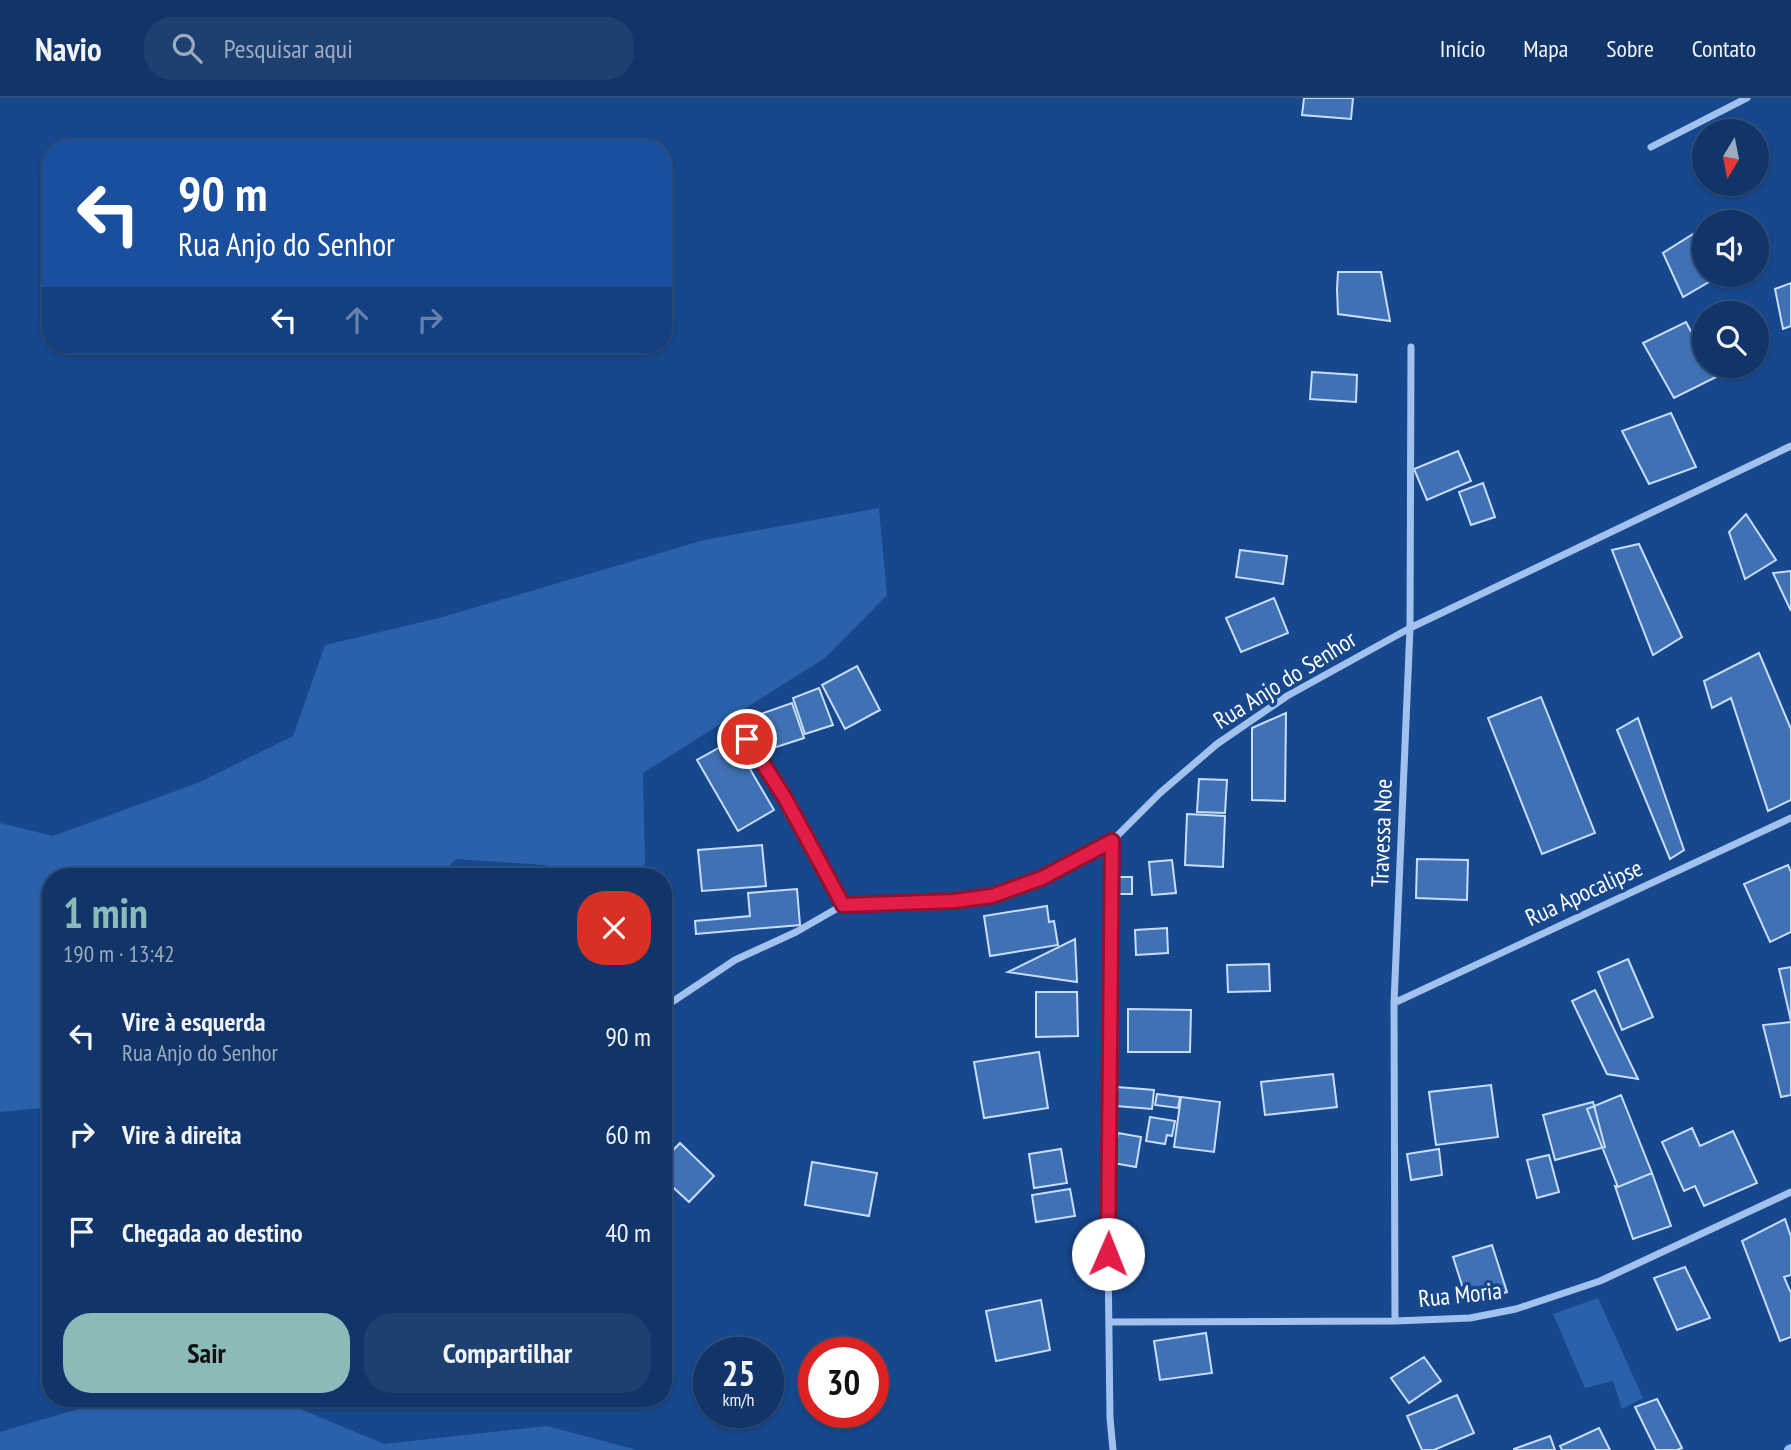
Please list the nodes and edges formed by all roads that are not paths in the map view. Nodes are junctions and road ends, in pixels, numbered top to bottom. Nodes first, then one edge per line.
1 (1748, 98) edge
2 (1651, 147) dead end
3 (1411, 347) dead end
4 (1791, 446) edge
5 (1410, 628) junction
6 (734, 720) dead end
7 (1791, 818) edge
8 (1112, 841) junction
9 (843, 905) junction
10 (672, 1002) edge
11 (1394, 1003) junction
12 (1791, 1192) edge
13 (1395, 1321) junction
14 (1109, 1322) junction
15 (1113, 1450) edge

1 - 2 street
3 - 5 street, Travessa Noe
4 - 5 street, Rua Anjo do Senhor
5 - 8 street, Rua Anjo do Senhor
5 - 11 street, Travessa Noe
6 - 9 street
7 - 11 street, Rua Apocalipse
8 - 9 street, Rua Anjo do Senhor
8 - 14 street
9 - 10 street, Rua Anjo do Senhor
11 - 13 street, Travessa Noe
12 - 13 street, Rua Moria
13 - 14 street, Rua Moria
14 - 15 street

